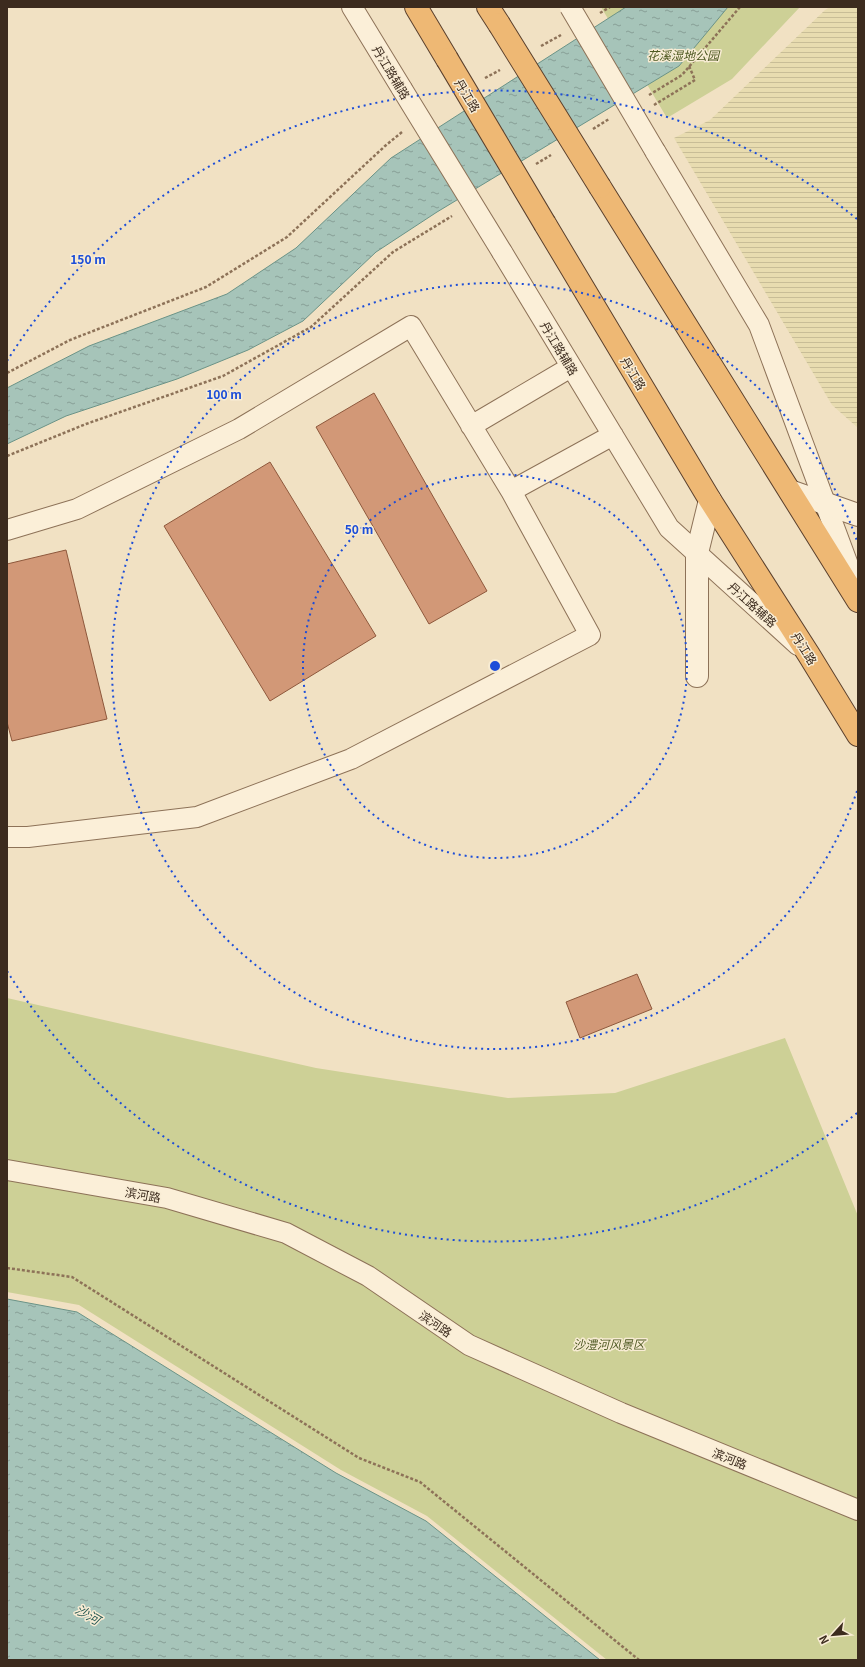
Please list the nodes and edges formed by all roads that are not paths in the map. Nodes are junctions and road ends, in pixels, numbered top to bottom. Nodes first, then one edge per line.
1 (352, 7) edge
2 (416, 7) edge
3 (570, 7) edge
4 (493, 16) edge
5 (571, 367) junction
6 (472, 426) junction
7 (613, 435) junction
8 (511, 491) junction
9 (790, 491) junction
10 (710, 500) junction
11 (825, 503) junction
12 (858, 515) edge
13 (7, 530) edge
14 (697, 554) junction
15 (858, 591) edge
16 (858, 601) edge
17 (809, 655) junction
18 (697, 676) dead end
19 (858, 735) edge
20 (7, 837) edge
21 (7, 1170) edge
22 (858, 1510) edge

1 - 5 street, 丹江路辅路, bridge
2 - 10 highway, 丹江路, bridge
3 - 11 street, bridge
4 - 9 highway, bridge
5 - 6 street
5 - 7 street, 丹江路辅路
6 - 8 street
6 - 13 street
7 - 8 street
7 - 14 street, 丹江路辅路
8 - 20 street
9 - 11 street
9 - 16 highway
10 - 14 street
10 - 17 highway, 丹江路
11 - 12 street
11 - 15 street
14 - 17 street, 丹江路辅路
14 - 18 street
17 - 19 highway, 丹江路
21 - 22 street, 滨河路

